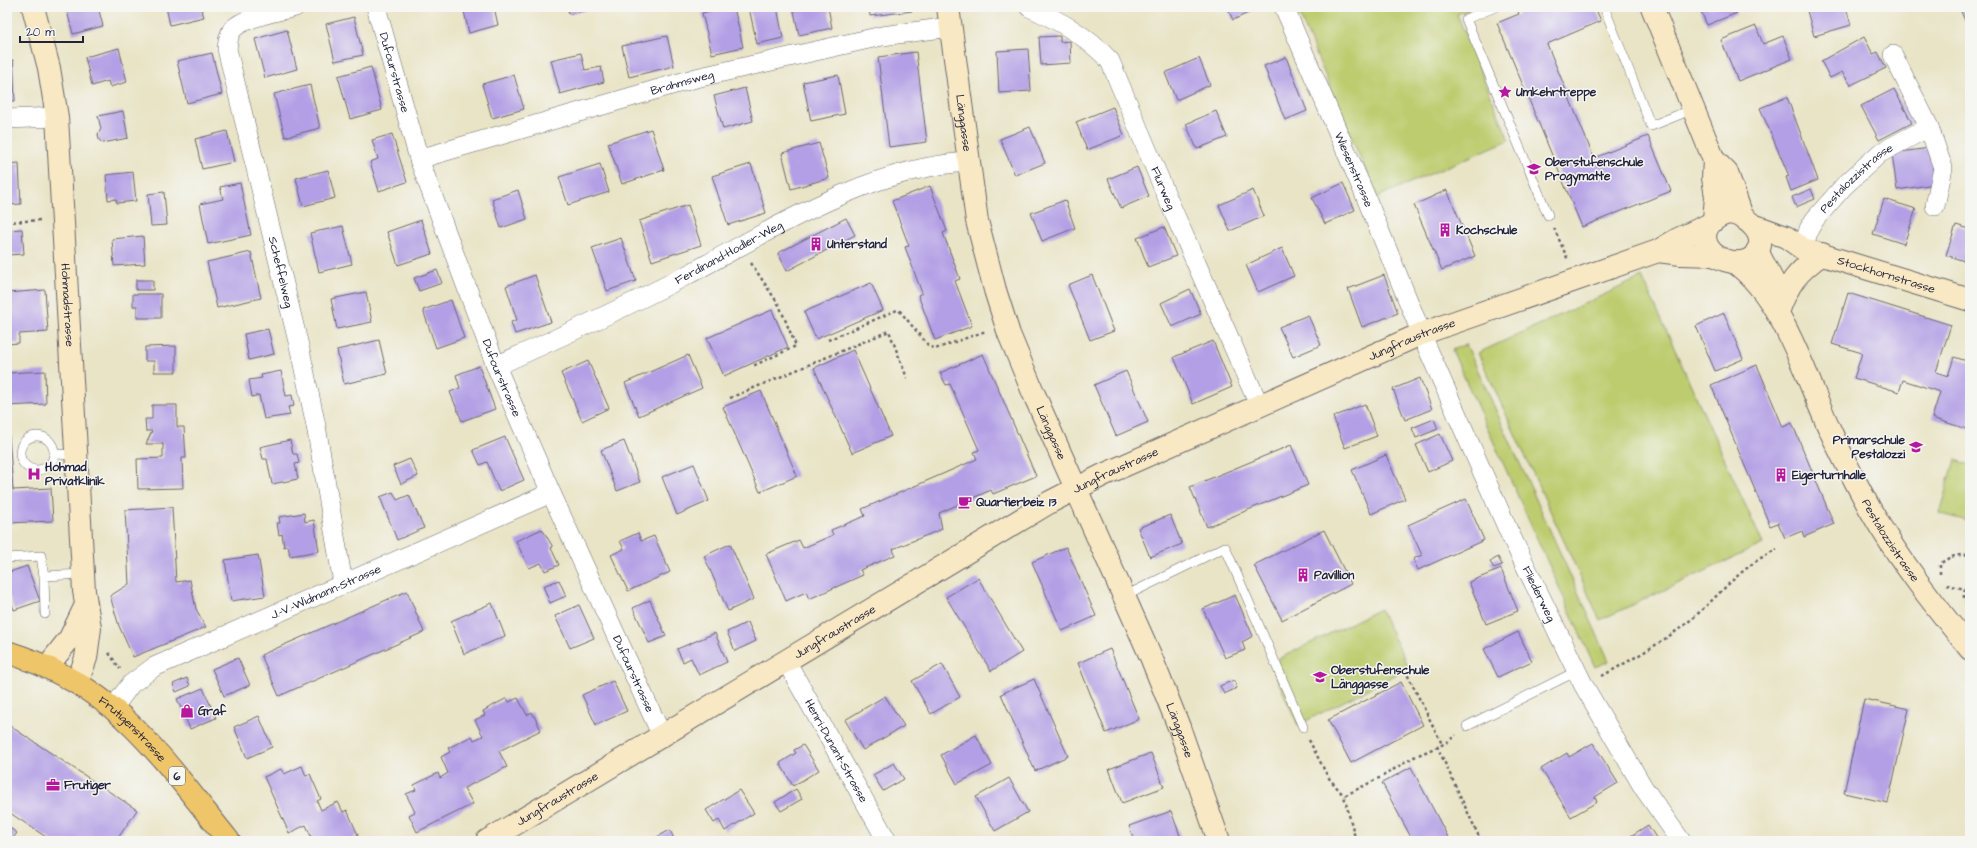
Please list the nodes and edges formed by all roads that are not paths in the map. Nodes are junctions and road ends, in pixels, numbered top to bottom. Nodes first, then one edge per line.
1 (33, 7) edge
2 (295, 7) edge
3 (376, 7) edge
4 (1029, 7) edge
5 (1284, 7) edge
6 (1495, 7) edge
7 (1604, 7) edge
8 (1652, 7) edge
9 (949, 17) edge
10 (1893, 55) dead end
11 (1693, 109) junction
12 (57, 117) junction
13 (7, 119) edge
14 (1929, 127) junction
15 (419, 159) junction
16 (1714, 160) junction
17 (968, 162) junction
18 (1935, 206) dead end
19 (1548, 215) road end
20 (1748, 220) junction
21 (1711, 222) junction
22 (1758, 249) junction
23 (1658, 251) junction
24 (1813, 251) junction
25 (1724, 258) junction
26 (1970, 300) edge
27 (1778, 312) junction
28 (1421, 334) junction
29 (496, 366) junction
30 (1259, 405) junction
31 (54, 454) dead end
32 (76, 455) junction
33 (1077, 488) junction
34 (551, 493) junction
35 (7, 558) edge
36 (84, 574) junction
37 (44, 576) junction
38 (343, 583) junction
39 (1125, 596) junction
40 (86, 605) junction
41 (45, 614) dead end
42 (1970, 649) edge
43 (7, 652) edge
44 (786, 661) junction
45 (46, 667) junction
46 (1581, 678) junction
47 (77, 683) junction
48 (112, 708) junction
49 (1467, 726) road end
50 (1304, 727) road end
51 (662, 736) junction
52 (230, 841) edge
53 (487, 841) edge
54 (887, 841) edge
55 (1219, 841) edge
56 (1681, 841) edge

1 - 12 street, Hohmadstrasse
2 - 38 street, Scheffelweg
3 - 15 street, Dufourstrasse
4 - 30 street, Flurweg
5 - 28 street, Wiesenstrasse
6 - 19 lane
7 - 11 lane
8 - 11 street
9 - 15 street, Brahmsweg
9 - 17 street, Länggasse
10 - 14 street
11 - 16 street
12 - 13 street
12 - 32 street, Hohmadstrasse
14 - 18 street
14 - 24 street, Pestalozzistrasse
15 - 29 street, Dufourstrasse
16 - 20 street
16 - 21 street
17 - 29 street, Ferdinand-Hodler-Weg
17 - 33 street, Länggasse
20 - 21 street
20 - 22 street
20 - 24 street, Stockhornstrasse
21 - 23 street, Jungfraustrasse
21 - 25 street
22 - 24 street, Stockhornstrasse
22 - 25 street
22 - 27 street, Pestalozzistrasse
23 - 25 street, Jungfraustrasse
23 - 28 street, Jungfraustrasse
24 - 26 street, Stockhornstrasse
24 - 27 street
25 - 27 street, Pestalozzistrasse
27 - 42 street, Pestalozzistrasse
28 - 30 street, Jungfraustrasse
28 - 46 street, Fliederweg
29 - 34 street, Dufourstrasse
30 - 33 street, Jungfraustrasse
31 - 32 lane
32 - 36 street, Hohmadstrasse
33 - 39 street, Länggasse
33 - 44 street, Jungfraustrasse
34 - 38 street, J.-V.-Widmann-Strasse
34 - 51 street, Dufourstrasse
35 - 37 lane
36 - 37 lane
36 - 40 street, Hohmadstrasse
37 - 41 lane
38 - 48 street, J.-V.-Widmann-Strasse
39 - 50 lane
39 - 55 street, Länggasse
40 - 45 street, Hohmadstrasse
40 - 47 street, Hohmadstrasse
43 - 45 main road, Frutigenstrasse / 6
44 - 51 street, Jungfraustrasse
44 - 54 street, Henri-Dunant-Strasse
45 - 47 main road, Frutigenstrasse / 6
46 - 49 lane
46 - 56 street, Fliederweg
47 - 48 main road, Frutigenstrasse / 6
48 - 52 main road, Frutigenstrasse / 6
51 - 53 street, Jungfraustrasse

